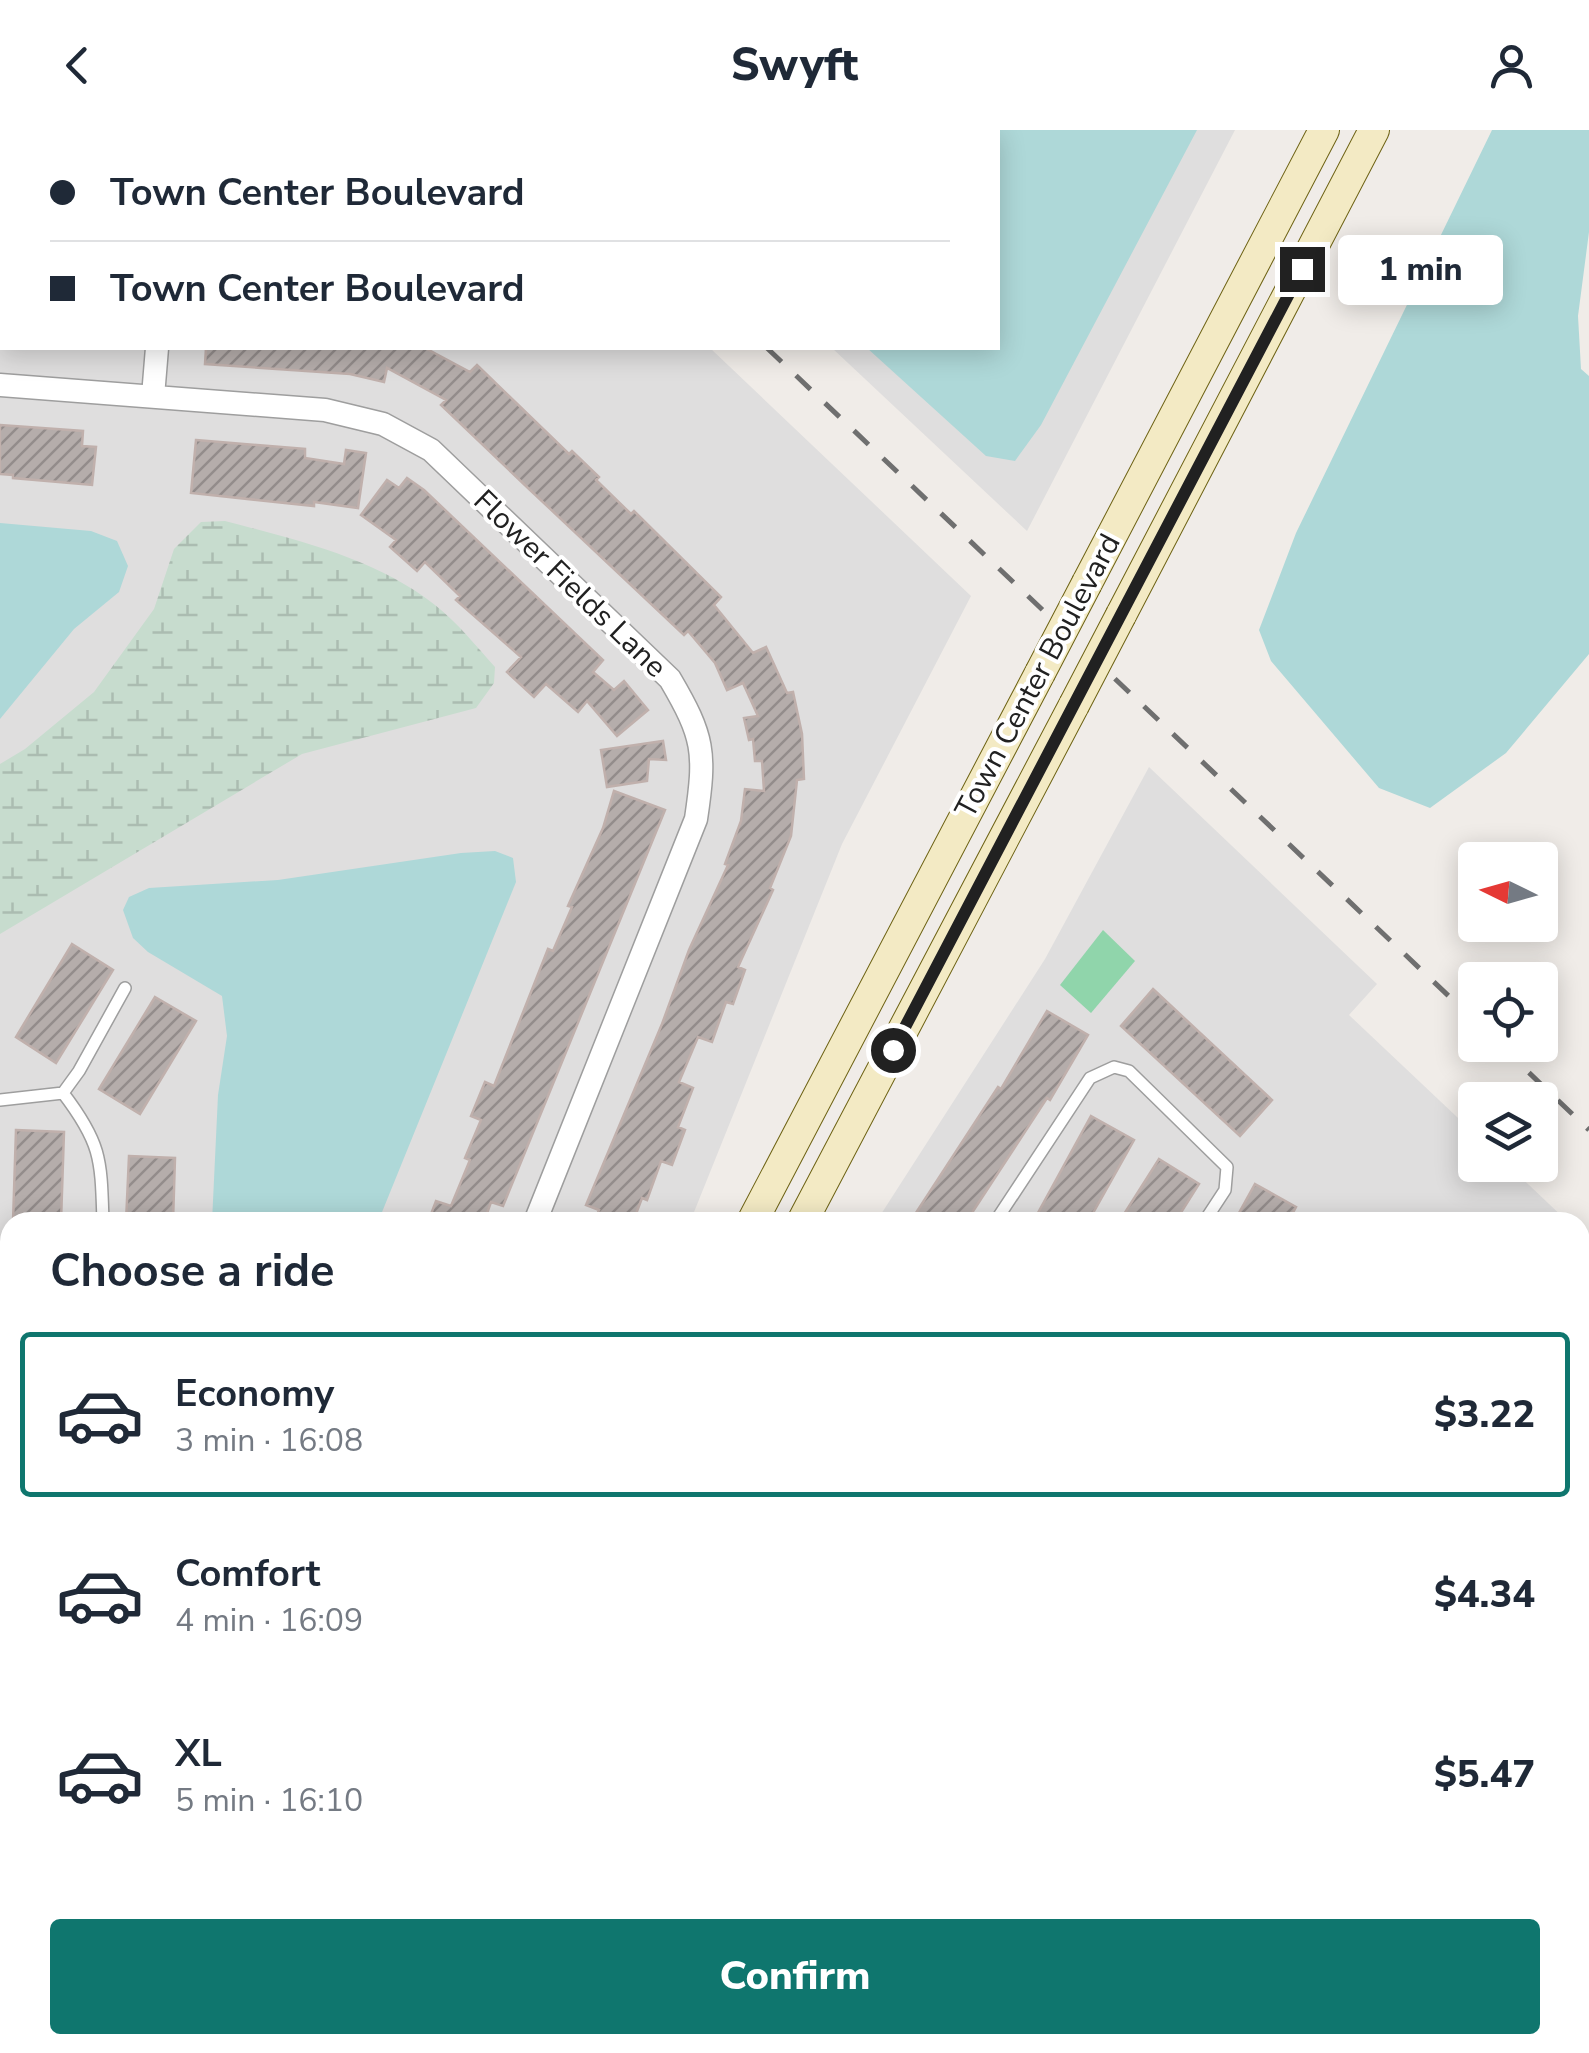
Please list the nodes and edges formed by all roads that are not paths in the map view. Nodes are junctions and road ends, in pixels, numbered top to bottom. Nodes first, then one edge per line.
1 (1324, 130) edge
2 (1374, 130) edge
3 (157, 350) edge
4 (0, 384) edge
5 (153, 396) junction
6 (125, 988) dead end
7 (62, 1093) junction
8 (0, 1100) edge
9 (103, 1212) edge
10 (539, 1212) edge
11 (757, 1212) edge
12 (807, 1212) edge
13 (1001, 1212) edge
14 (1211, 1212) edge

1 - 11 main road, Town Center Boulevard, bridge
2 - 12 main road, Town Center Boulevard, bridge
3 - 5 street
4 - 5 street, Flower Fields Lane
5 - 10 street, Flower Fields Lane
6 - 7 lane
7 - 8 lane
7 - 9 lane
13 - 14 lane

